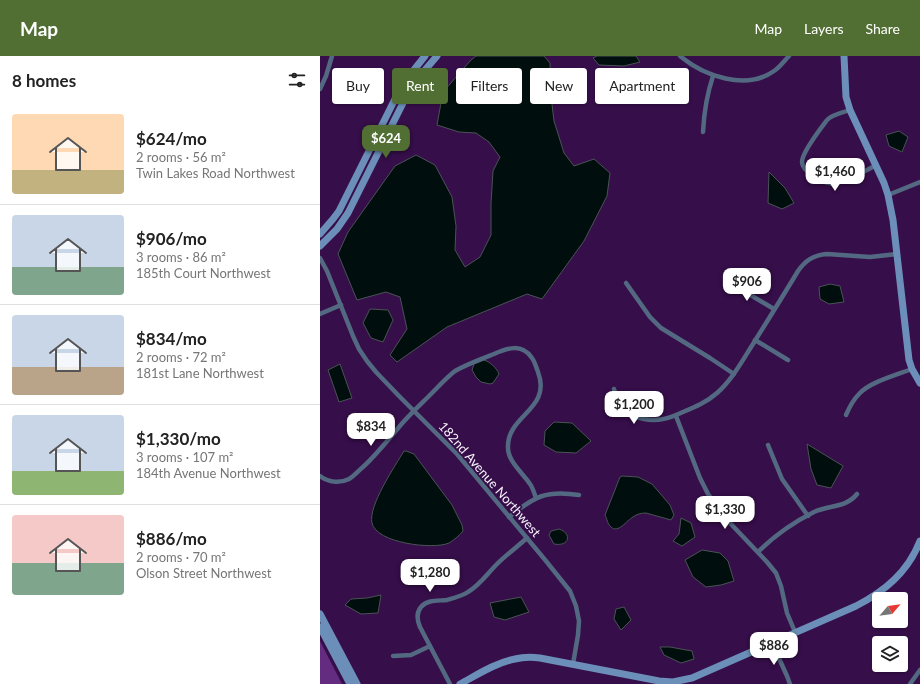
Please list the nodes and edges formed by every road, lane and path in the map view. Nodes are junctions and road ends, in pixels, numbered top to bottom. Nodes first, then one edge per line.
1 (332, 56) edge
2 (425, 56) edge
3 (437, 56) edge
4 (680, 56) edge
5 (789, 56) edge
6 (844, 56) edge
7 (714, 76) junction
8 (320, 89) edge
9 (850, 110) junction
10 (703, 132) dead end
11 (875, 166) junction
12 (920, 182) edge
13 (888, 195) junction
14 (320, 234) edge
15 (320, 246) edge
16 (897, 254) junction
17 (320, 258) edge
18 (728, 281) dead end
19 (626, 283) dead end
20 (341, 305) junction
21 (774, 309) junction
22 (320, 314) edge
23 (755, 340) junction
24 (788, 360) dead end
25 (912, 369) junction
26 (734, 374) junction
27 (920, 383) edge
28 (614, 389) dead end
29 (414, 411) junction
30 (846, 415) dead end
31 (676, 416) junction
32 (768, 445) dead end
33 (320, 476) edge
34 (857, 494) dead end
35 (579, 495) dead end
36 (536, 498) junction
37 (808, 516) junction
38 (509, 517) junction
39 (527, 538) junction
40 (920, 541) edge
41 (758, 552) junction
42 (320, 614) edge
43 (320, 627) edge
44 (795, 632) junction
45 (772, 643) junction
46 (430, 646) junction
47 (393, 656) dead end
48 (573, 664) junction
49 (920, 670) edge
50 (673, 683) edge
51 (350, 684) edge
52 (357, 684) edge
53 (450, 684) edge
54 (460, 684) edge
55 (790, 684) edge
56 (910, 684) edge

1 - 8 street
2 - 14 street
3 - 15 street
4 - 7 street
5 - 7 street
6 - 9 street
7 - 10 street
9 - 11 street
9 - 11 street
11 - 13 street
12 - 13 street
13 - 16 street
16 - 21 street
16 - 25 street
17 - 20 street, 182nd Avenue Northwest
18 - 21 street
19 - 26 street
20 - 22 street
20 - 29 street, 182nd Avenue Northwest
21 - 23 street
23 - 24 street
23 - 26 street
25 - 27 street
25 - 30 street
26 - 31 street
28 - 31 street
29 - 33 street
29 - 36 street
29 - 38 street, 182nd Avenue Northwest
31 - 41 street
32 - 37 street
34 - 37 street
35 - 36 street
36 - 38 street
37 - 41 street
38 - 39 street, 182nd Avenue Northwest
39 - 46 street
39 - 48 street, 182nd Avenue Northwest
40 - 44 street
41 - 44 street
42 - 52 street
43 - 51 street
44 - 45 street
45 - 50 street
45 - 55 street
46 - 47 street
46 - 53 street
48 - 50 street
48 - 54 street
49 - 56 street

